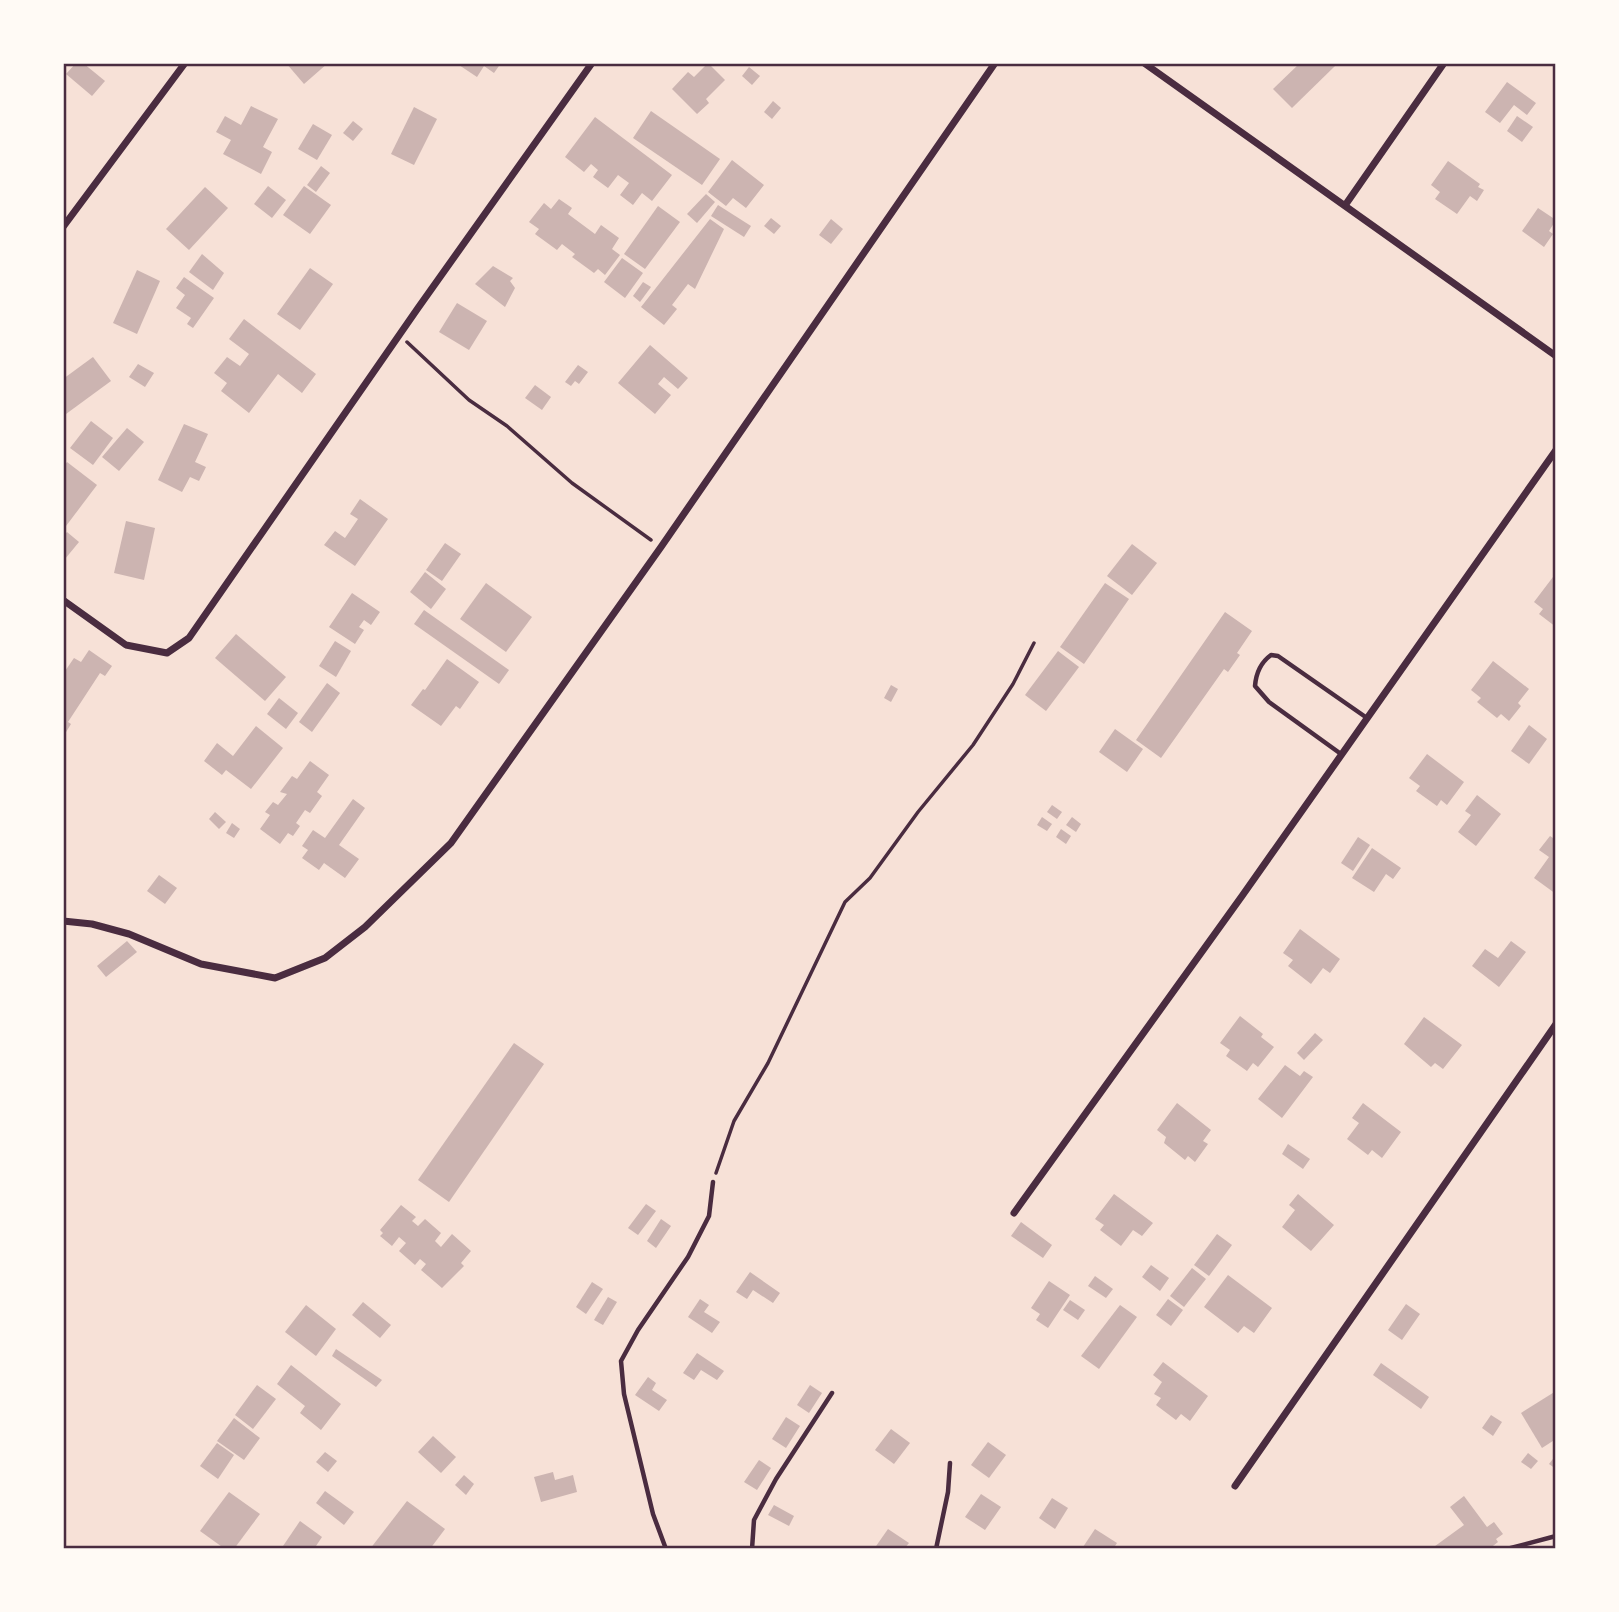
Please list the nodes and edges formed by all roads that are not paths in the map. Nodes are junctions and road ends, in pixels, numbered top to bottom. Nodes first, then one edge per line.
1 (184, 63) edge
2 (592, 63) edge
3 (995, 63) edge
4 (1144, 63) edge
5 (1444, 63) edge
6 (1346, 205) junction
7 (63, 227) edge
8 (1556, 356) edge
9 (1556, 450) edge
10 (63, 600) edge
11 (1367, 718) junction
12 (1341, 754) junction
13 (63, 920) edge
14 (1556, 1024) edge
15 (713, 1182) road end
16 (1014, 1213) dead end
17 (832, 1393) dead end
18 (950, 1462) dead end
19 (1235, 1486) dead end
20 (1556, 1536) edge
21 (666, 1549) edge
22 (752, 1549) edge
23 (936, 1549) edge
24 (1507, 1549) edge

1 - 7 street
2 - 10 street
3 - 13 street
4 - 6 street
5 - 6 street
6 - 8 street
9 - 11 street
11 - 12 street
11 - 12 lane
12 - 16 street
14 - 19 street
15 - 21 lane
17 - 22 lane
18 - 23 lane
20 - 24 lane

